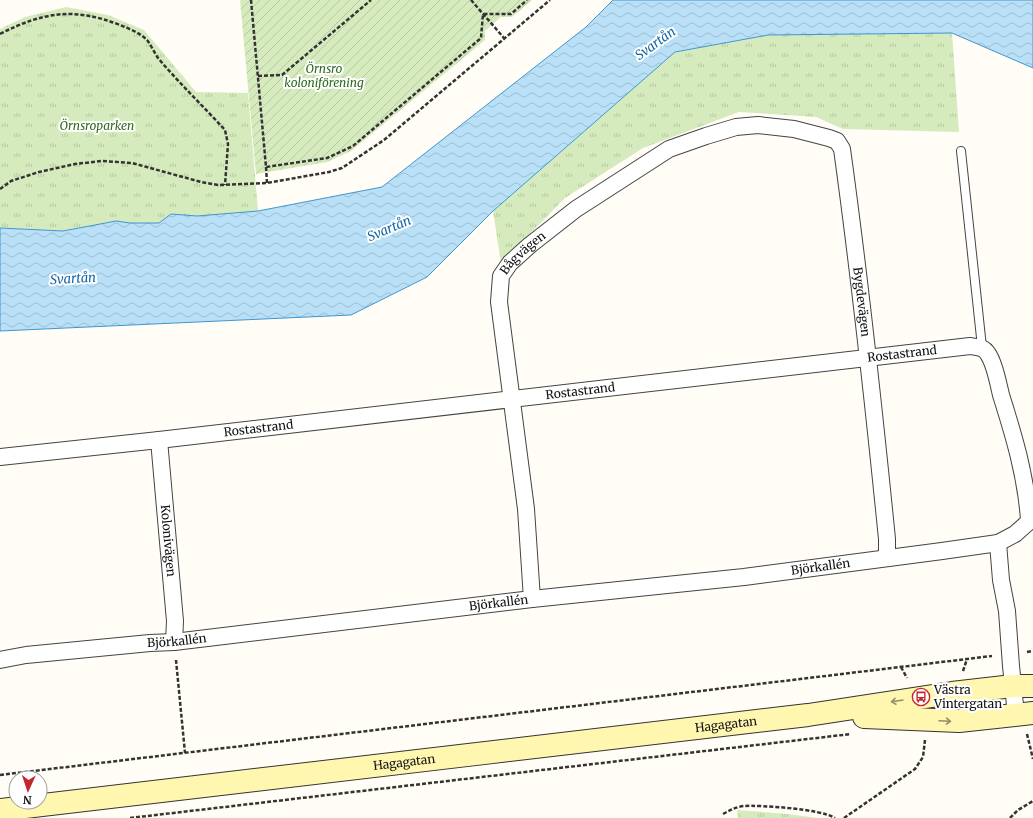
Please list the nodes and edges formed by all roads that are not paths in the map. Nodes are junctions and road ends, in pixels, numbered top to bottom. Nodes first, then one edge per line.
1 (838, 143) joint
2 (961, 152) dead end
3 (982, 347) junction
4 (869, 357) junction
5 (512, 398) junction
6 (159, 440) junction
7 (0, 457) edge
8 (1031, 519) edge
9 (998, 543) junction
10 (887, 558) junction
11 (532, 599) junction
12 (174, 642) junction
13 (0, 660) edge
14 (1023, 686) edge
15 (808, 715) junction
16 (1024, 724) edge
17 (0, 810) edge

1 - 4 street, Bygdevägen
1 - 5 street, Bågvägen
2 - 3 lane
3 - 4 street, Rostastrand
3 - 8 street
4 - 5 street, Rostastrand
4 - 10 street, Bygdevägen
5 - 6 street, Rostastrand
5 - 11 street, Bågvägen
6 - 7 street, Rostastrand
6 - 12 street, Kolonivägen
8 - 9 street, Björkallén
9 - 10 street, Björkallén
9 - 14 street
10 - 11 street, Björkallén
11 - 12 street, Björkallén
12 - 13 street, Björkallén
14 -> 15 street, Hagagatan
14 - 16 street
15 -> 16 street, Hagagatan
15 - 17 street, Hagagatan

